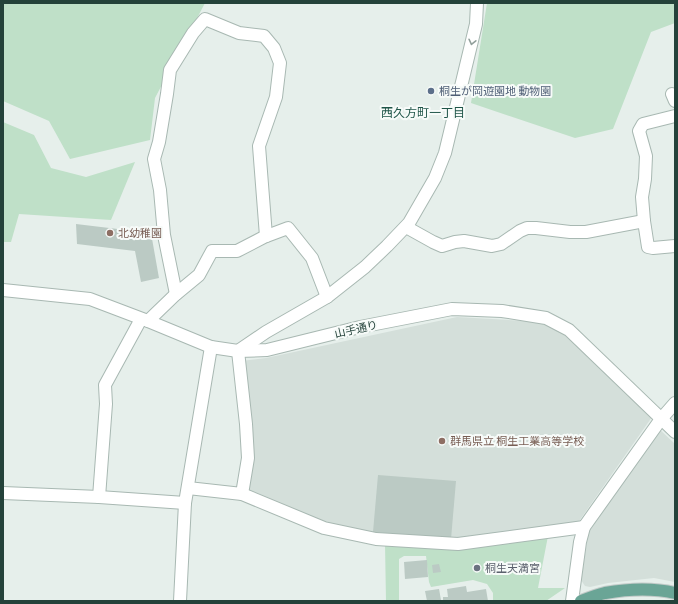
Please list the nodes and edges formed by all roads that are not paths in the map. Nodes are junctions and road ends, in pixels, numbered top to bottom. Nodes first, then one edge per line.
1 (477, 3) edge
2 (675, 116) edge
3 (644, 221) junction
4 (406, 227) junction
5 (266, 236) junction
6 (675, 246) edge
7 (3, 290) edge
8 (176, 294) junction
9 (327, 297) junction
10 (145, 320) junction
11 (211, 347) junction
12 (238, 351) junction
13 (675, 403) edge
14 (661, 419) junction
15 (675, 432) edge
16 (188, 488) junction
17 (3, 493) edge
18 (242, 494) junction
19 (99, 497) junction
20 (185, 503) junction
21 (584, 527) junction
22 (675, 593) edge
23 (180, 601) edge
24 (572, 601) edge
25 (581, 601) edge

1 -> 4 street
2 - 3 street
3 - 4 street
3 - 6 street
4 - 9 street
5 - 8 street
5 - 8 street
5 - 9 street
7 - 10 street, 山手通り
8 - 10 street
9 - 12 street
10 - 11 street, 山手通り
10 - 19 street
11 - 12 street, 山手通り
11 - 16 street
12 - 14 street, 山手通り
12 - 18 street
13 - 14 street
14 - 15 street, 山手通り
14 - 21 street
16 - 18 street
16 - 20 street
17 - 19 street
18 - 21 street
19 - 20 street
20 - 23 street
21 - 24 street
22 - 25 main road

